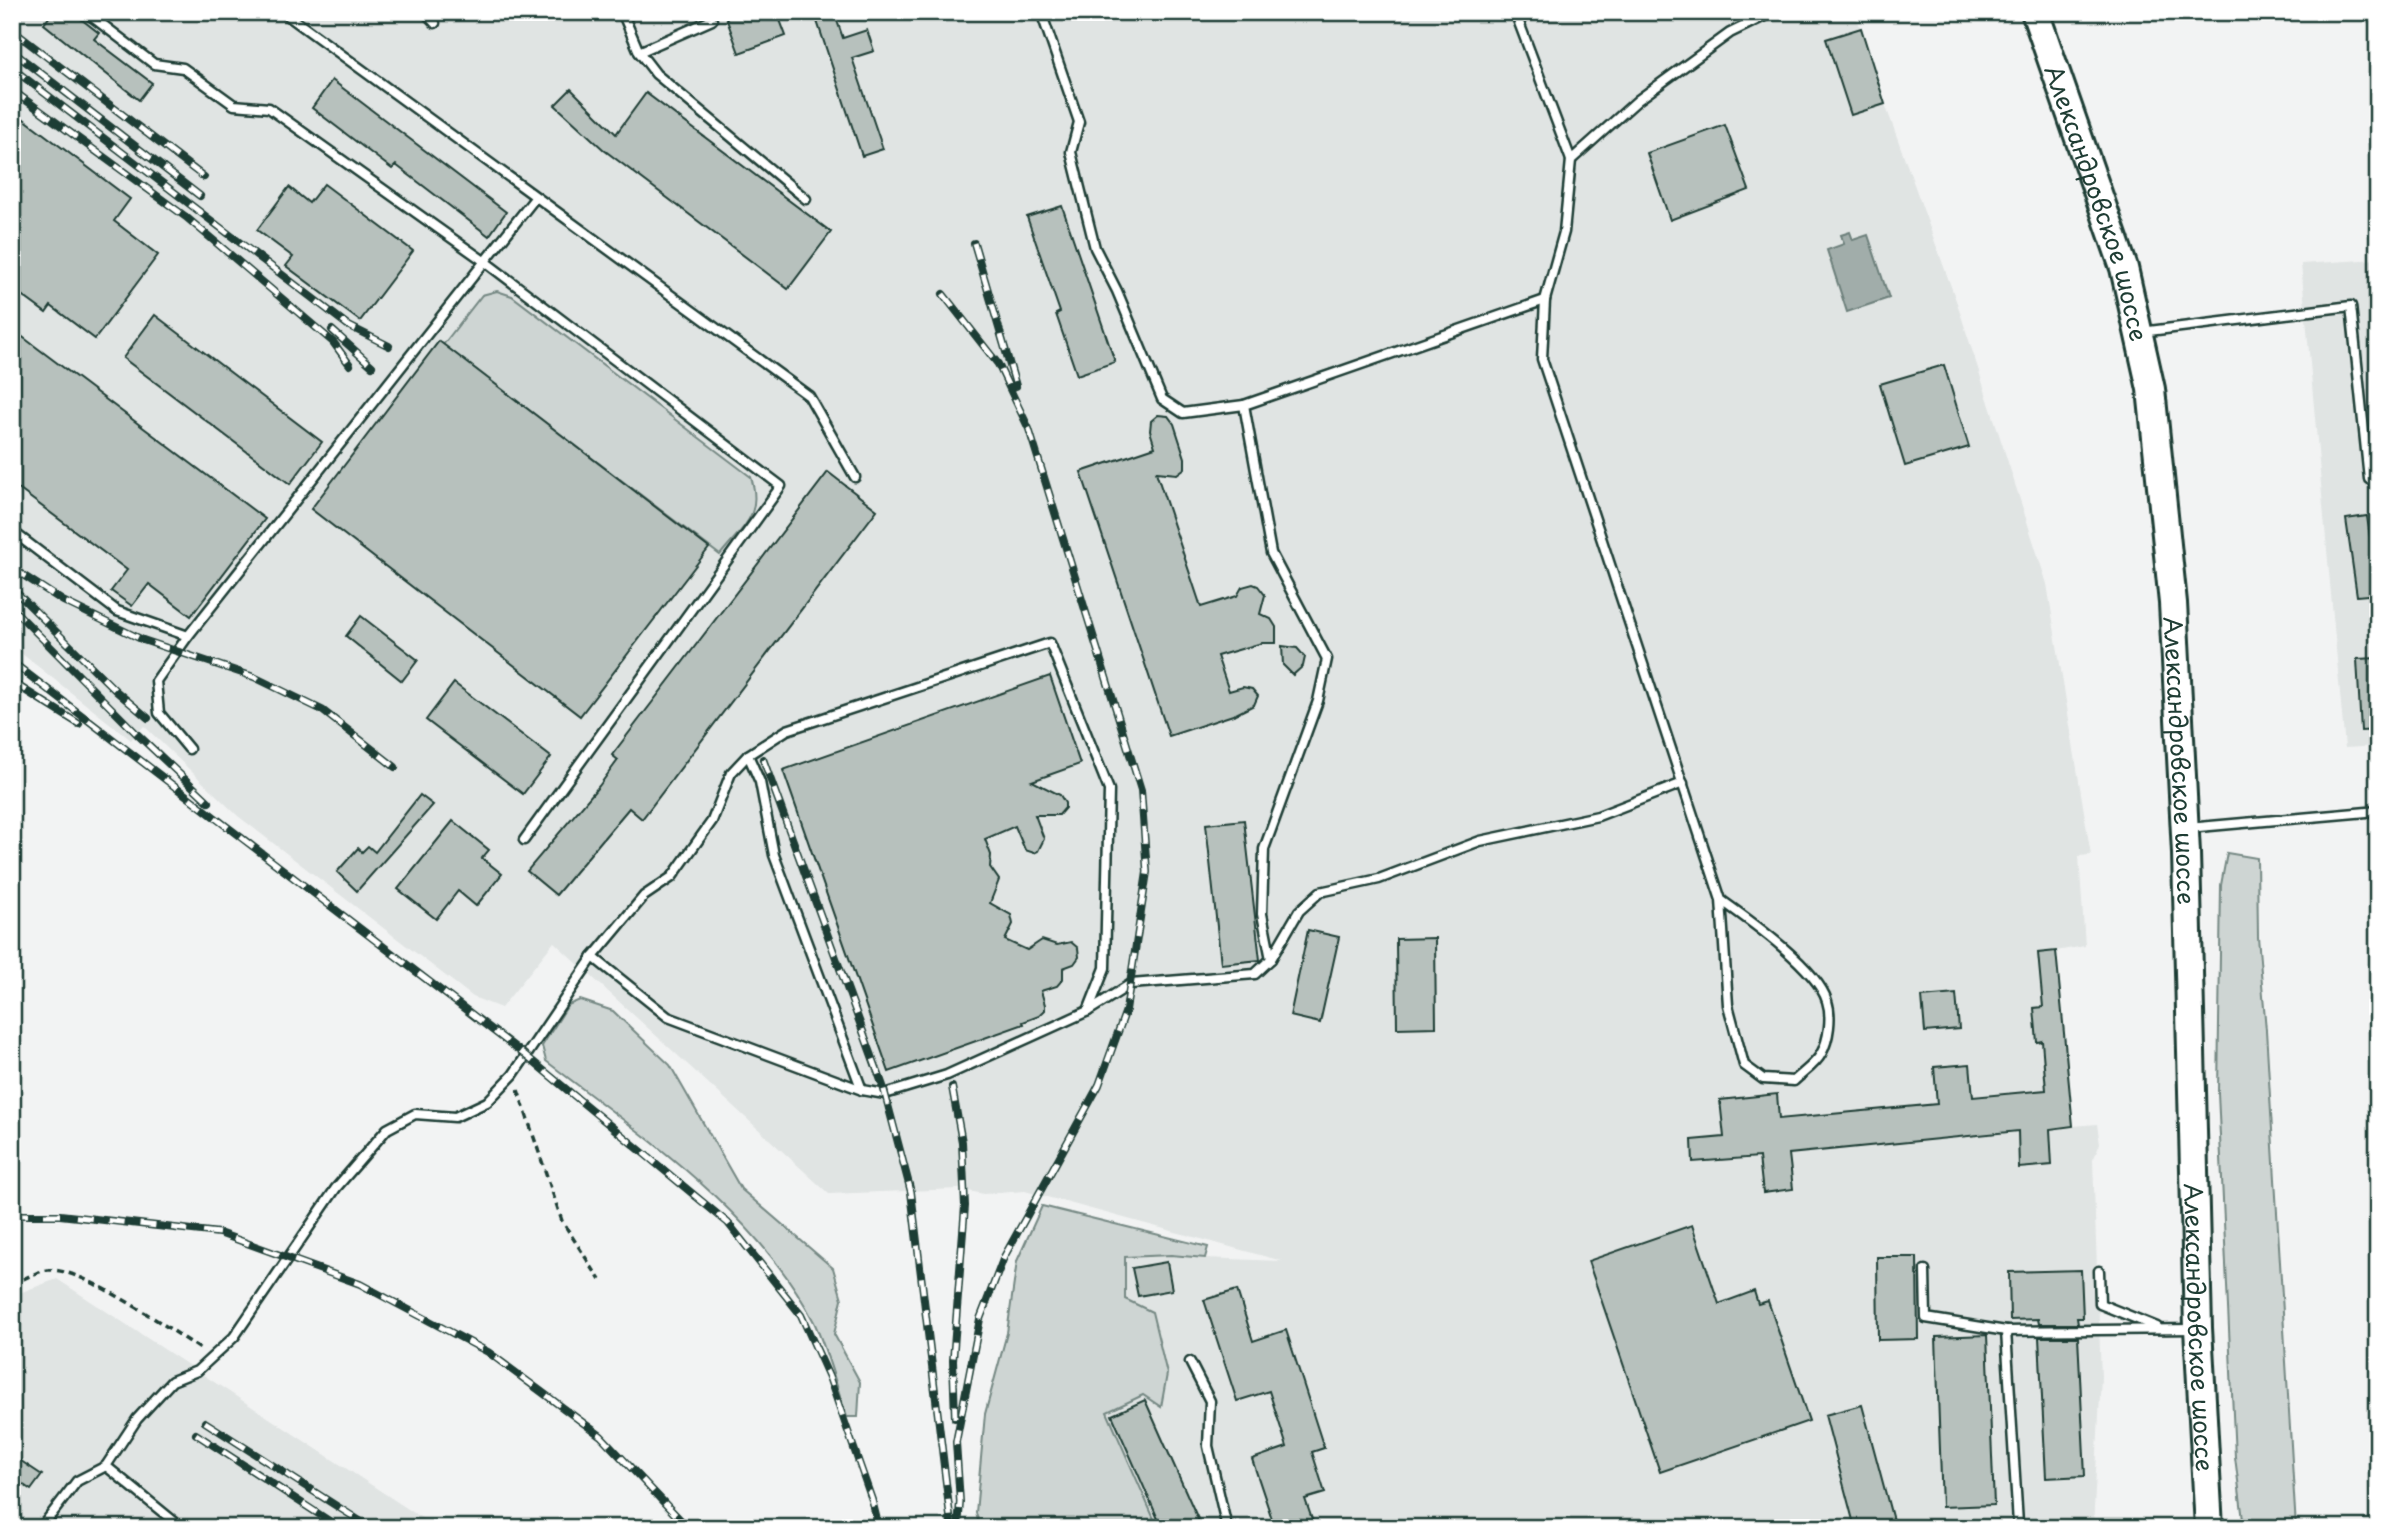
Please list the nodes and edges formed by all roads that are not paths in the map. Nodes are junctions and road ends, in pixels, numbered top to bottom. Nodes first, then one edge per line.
1 (86, 12) edge
2 (283, 12) edge
3 (425, 12) edge
4 (622, 12) edge
5 (1041, 12) edge
6 (1516, 12) edge
7 (1773, 12) edge
8 (2035, 12) edge
9 (712, 20) dead end
10 (435, 23) dead end
11 (639, 52) junction
12 (1571, 160) junction
13 (535, 198) junction
14 (806, 199) dead end
15 (484, 261) junction
16 (1545, 300) junction
17 (2138, 333) junction
18 (1244, 405) junction
19 (855, 477) dead end
20 (2378, 484) edge
21 (12, 531) edge
22 (188, 636) junction
23 (189, 749) dead end
24 (748, 755) junction
25 (1682, 783) junction
26 (2378, 811) edge
27 (2185, 828) junction
28 (524, 840) dead end
29 (1721, 900) junction
30 (593, 957) junction
31 (1271, 959) junction
32 (1088, 1011) junction
33 (862, 1090) junction
34 (1925, 1270) dead end
35 (2099, 1271) dead end
36 (2198, 1328) junction
37 (2163, 1330) junction
38 (2006, 1331) junction
39 (1190, 1362) dead end
40 (106, 1466) junction
41 (2018, 1524) dead end
42 (41, 1528) edge
43 (182, 1528) edge
44 (1227, 1528) edge
45 (2209, 1528) edge

1 - 15 lane
2 - 13 lane
3 - 10 lane
4 - 11 lane
5 - 18 lane
6 - 12 lane
7 - 12 lane
8 - 17 main road, Александровское шоссе
9 - 11 lane
11 - 14 lane
12 - 16 lane
13 - 15 lane
13 - 19 lane
15 - 22 lane
15 - 28 lane
16 - 18 lane
16 - 25 lane
17 - 20 lane
17 - 27 main road, Александровское шоссе
18 - 31 lane
21 - 22 lane
22 - 23 lane
24 - 30 lane
24 - 32 lane
24 - 33 lane
25 - 29 lane
25 - 31 lane
26 - 27 lane
27 - 36 main road, Александровское шоссе
29 - 29 lane
30 - 33 lane
30 - 40 lane
31 - 32 lane
32 - 33 lane
34 - 38 lane
35 - 37 lane
36 - 37 lane
36 - 45 main road, Александровское шоссе
37 - 38 lane
38 - 41 lane
39 - 44 lane
40 - 42 lane
40 - 43 lane

